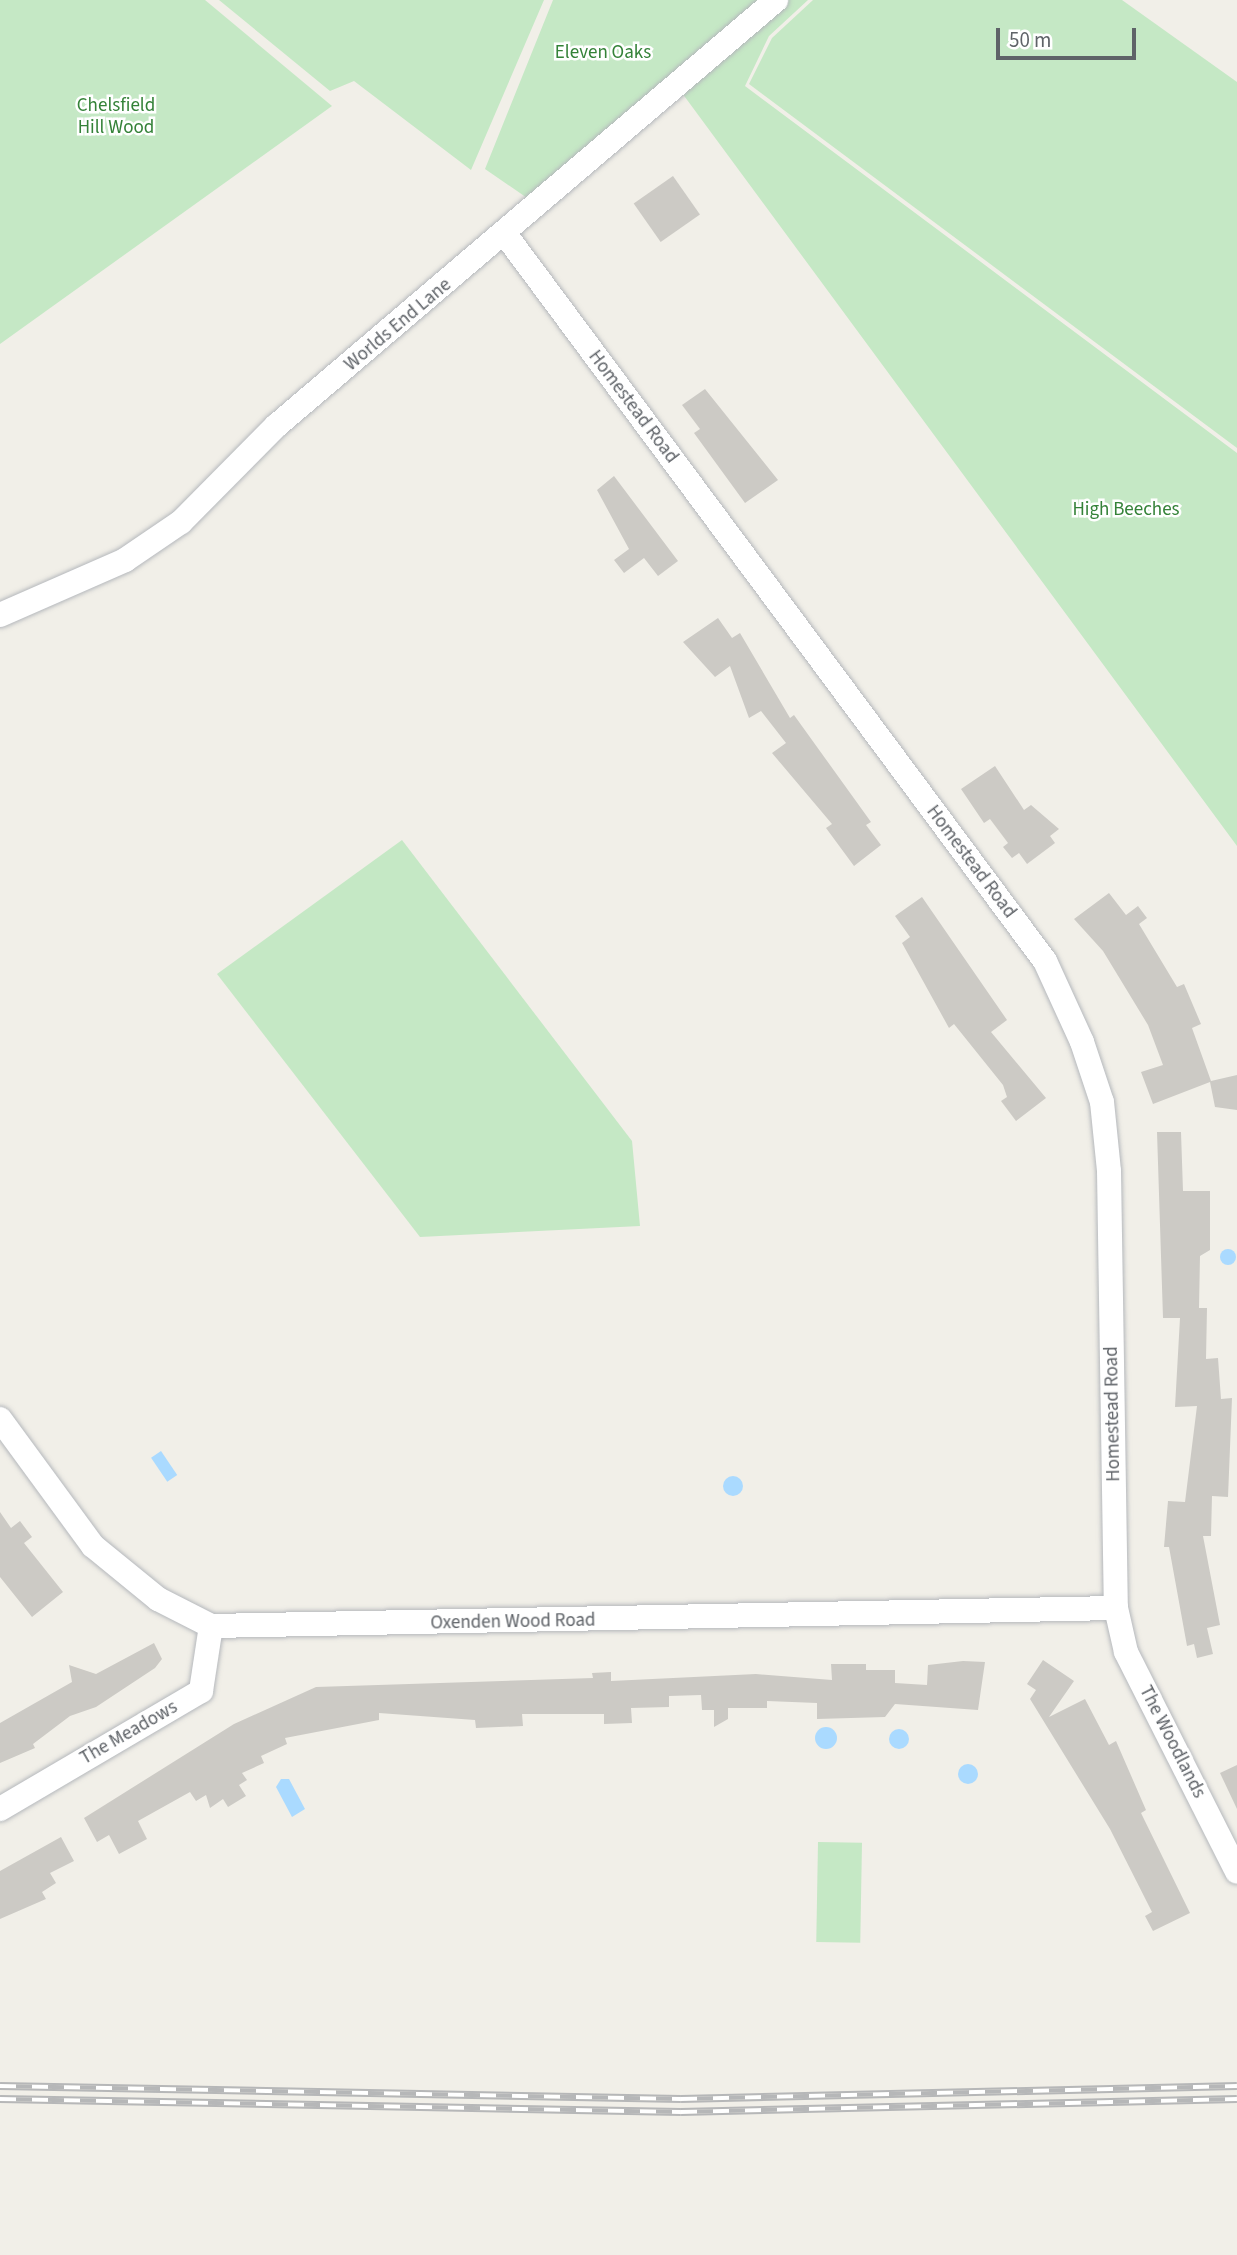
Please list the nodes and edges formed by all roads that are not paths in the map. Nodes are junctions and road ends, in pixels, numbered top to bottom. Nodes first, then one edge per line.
1 (776, 0) edge
2 (505, 234) junction
3 (0, 615) edge
4 (0, 1419) edge
5 (1116, 1608) junction
6 (211, 1626) junction
7 (0, 1809) edge
8 (1234, 1858) edge

1 - 2 street, Worlds End Lane
2 - 3 street, Worlds End Lane
2 - 5 street, Homestead Road
4 - 6 street, Oxenden Wood Road
5 - 6 street, Oxenden Wood Road
5 - 8 street, The Woodlands
6 - 7 street, The Meadows

